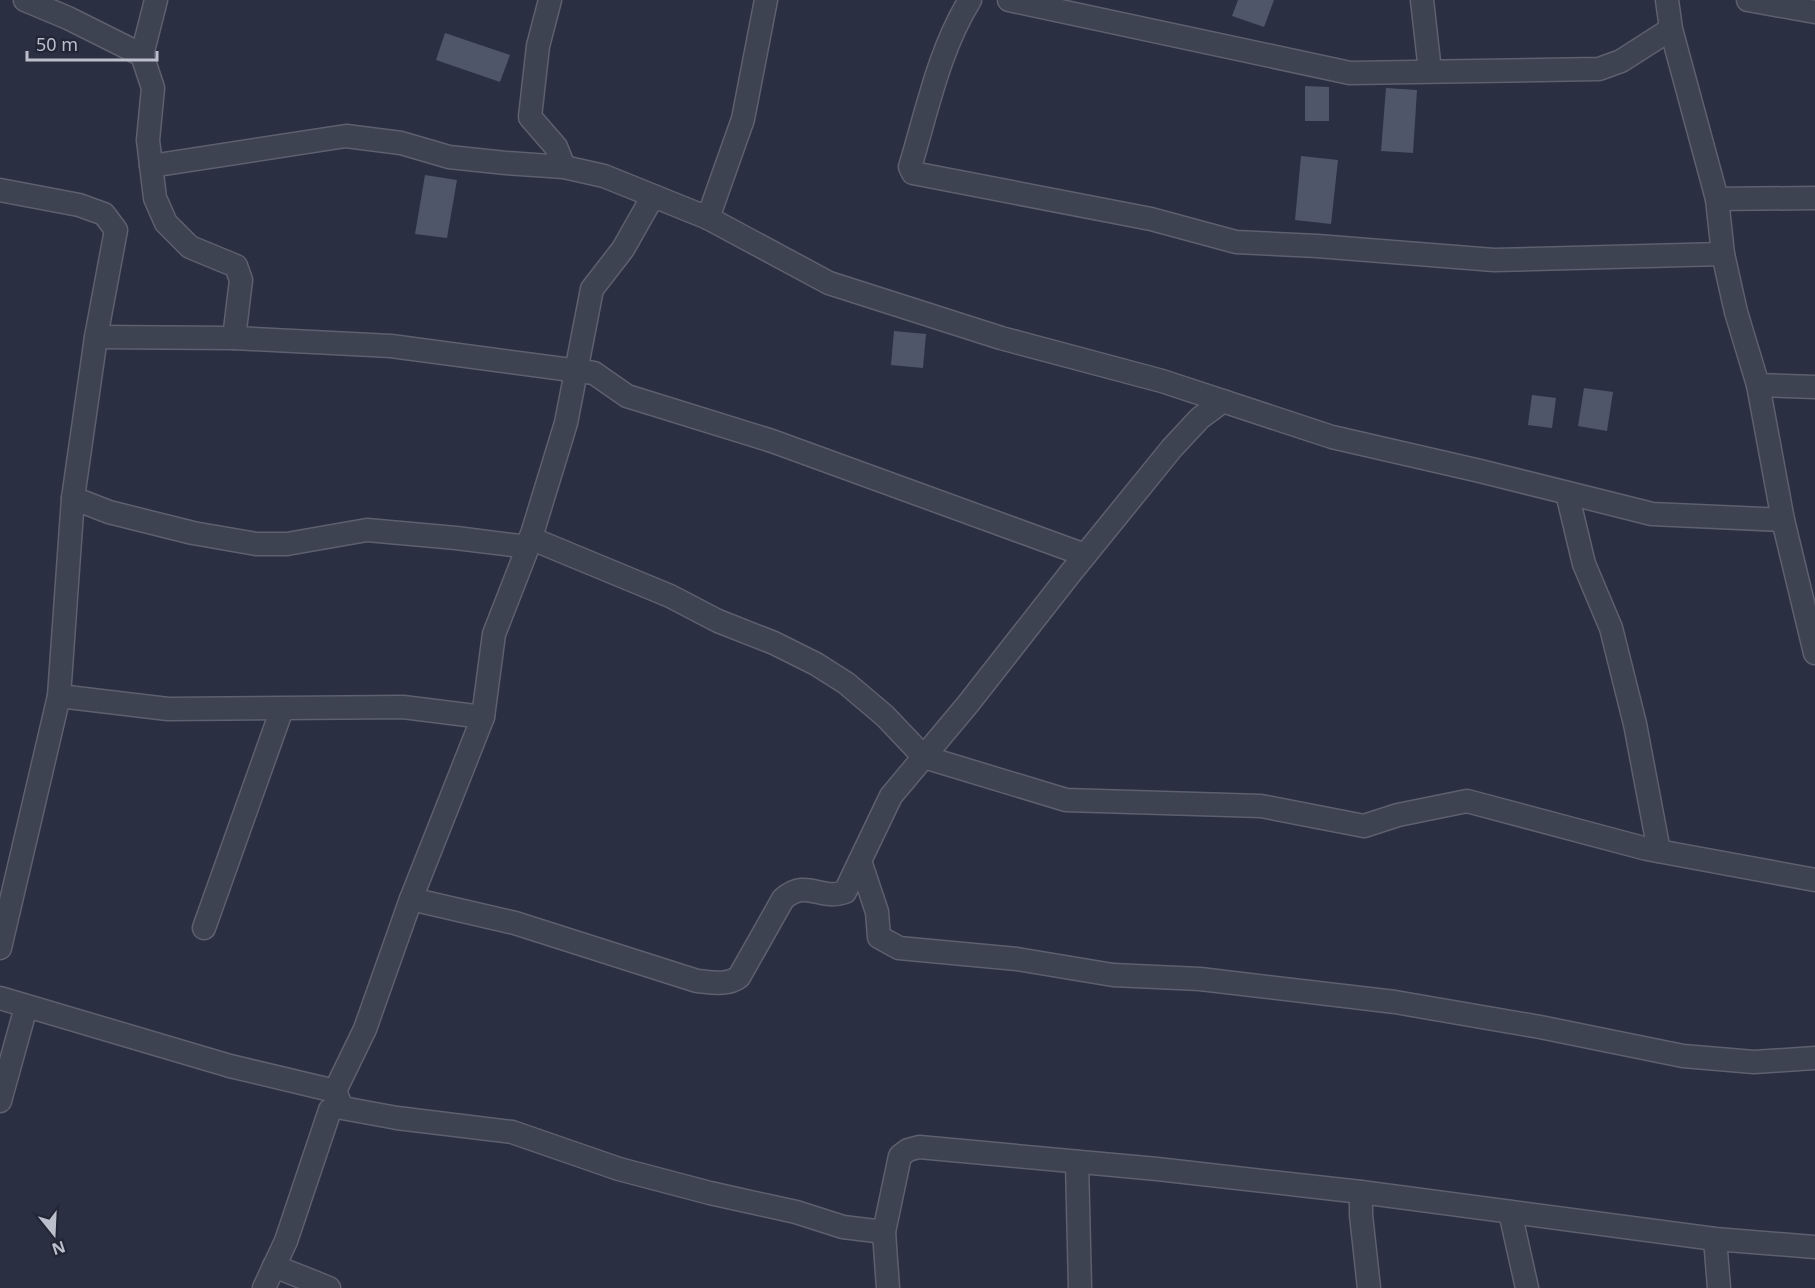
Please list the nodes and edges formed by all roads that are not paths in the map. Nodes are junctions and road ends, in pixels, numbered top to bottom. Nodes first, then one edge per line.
1 (25, 0) edge
2 (156, 0) edge
3 (550, 0) edge
4 (766, 0) edge
5 (970, 0) edge
6 (1009, 0) edge
7 (1422, 0) edge
8 (1667, 0) edge
9 (1748, 0) edge
10 (1815, 12) edge
11 (1671, 29) junction
12 (142, 55) junction
13 (1430, 71) junction
14 (151, 166) junction
15 (564, 167) junction
16 (0, 190) edge
17 (653, 196) junction
18 (1815, 198) edge
19 (1717, 199) junction
20 (708, 218) junction
21 (1723, 254) junction
22 (96, 337) junction
23 (234, 338) junction
24 (576, 369) junction
25 (1758, 386) junction
26 (1815, 387) edge
27 (1223, 401) junction
28 (1567, 493) junction
29 (73, 498) junction
30 (1783, 520) junction
31 (529, 542) junction
32 (1084, 555) junction
33 (1804, 563) edge
34 (1815, 652) edge
35 (59, 696) junction
36 (282, 709) junction
37 (483, 717) junction
38 (924, 757) junction
39 (1659, 851) junction
40 (860, 861) junction
41 (1815, 880) edge
42 (411, 899) junction
43 (204, 928) dead end
44 (0, 948) edge
45 (0, 998) edge
46 (26, 1007) junction
47 (1815, 1058) edge
48 (338, 1099) junction
49 (0, 1101) edge
50 (1077, 1162) junction
51 (1361, 1192) junction
52 (1510, 1212) junction
53 (884, 1232) junction
54 (1715, 1239) junction
55 (1815, 1246) edge
56 (274, 1266) junction
57 (264, 1288) edge
58 (329, 1288) edge
59 (888, 1288) edge
60 (1080, 1288) edge
61 (1369, 1288) edge
62 (1527, 1288) edge
63 (1719, 1288) edge

1 - 12 street
2 - 12 street
3 - 15 street
4 - 20 street
5 - 21 street
6 - 13 street
7 - 13 street
8 - 11 street
9 - 10 street
11 - 13 street
11 - 19 street
12 - 14 street
14 - 15 street
14 - 23 street
15 - 17 street
16 - 22 street
17 - 20 street
17 - 24 street
18 - 19 street
19 - 21 street
20 - 27 street
21 - 25 street
22 - 23 street
22 - 29 street
23 - 24 street
24 - 31 street
24 - 32 street
25 - 26 street
25 - 30 street
27 - 28 street
27 - 32 street
28 - 30 street
28 - 39 street
29 - 31 street
29 - 35 street
30 - 33 street
31 - 37 street
31 - 38 street
32 - 38 street
33 - 34 street
35 - 36 street
35 - 44 street
36 - 37 street
36 - 43 street
37 - 42 street
38 - 39 street
38 - 40 street
39 - 41 street
40 - 42 street
40 - 47 street
42 - 48 street
45 - 46 street
46 - 48 street
46 - 49 street
48 - 53 street
48 - 56 street
50 - 51 street
50 - 53 street
50 - 60 street
51 - 52 street
51 - 61 street
52 - 54 street
52 - 62 street
53 - 59 street
54 - 55 street
54 - 63 street
56 - 57 street
56 - 58 street

